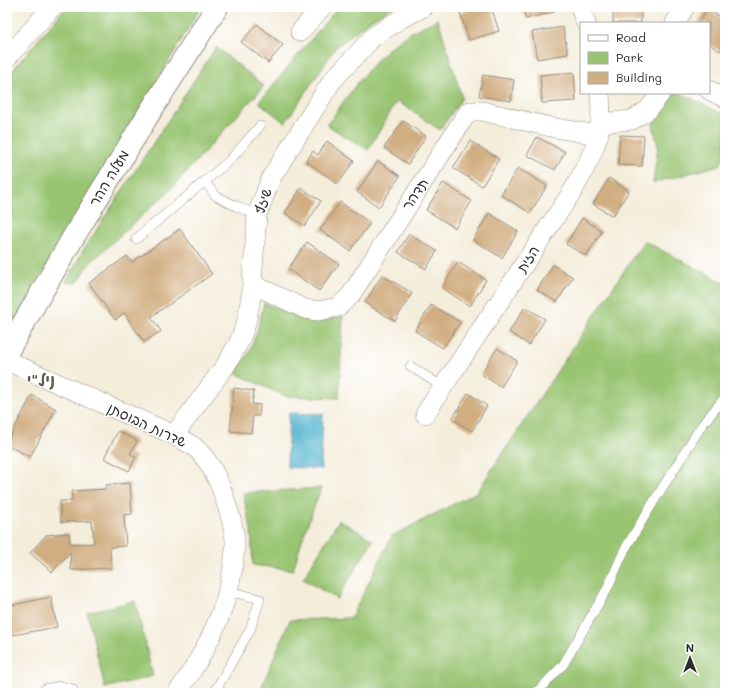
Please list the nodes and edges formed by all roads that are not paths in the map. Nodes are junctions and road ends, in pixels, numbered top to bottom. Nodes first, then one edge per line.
1 (52, 7) edge
2 (217, 7) edge
3 (322, 7) edge
4 (424, 7) edge
5 (580, 7) edge
6 (685, 7) edge
7 (586, 22) edge
8 (676, 22) edge
9 (300, 32) dead end
10 (7, 58) edge
11 (710, 90) edge
12 (600, 94) edge
13 (660, 94) edge
14 (725, 98) edge
15 (260, 126) dead end
16 (599, 129) junction
17 (205, 182) junction
18 (257, 215) junction
19 (136, 239) dead end
20 (252, 284) junction
21 (7, 352) edge
22 (7, 361) edge
23 (410, 366) dead end
24 (443, 387) junction
25 (725, 397) edge
26 (426, 414) dead end
27 (174, 435) junction
28 (228, 591) junction
29 (181, 692) edge
30 (48, 693) edge
31 (69, 693) edge
32 (214, 693) edge
33 (536, 693) edge

1 - 10 street
2 - 21 street, מעלה ההר
3 - 9 street
4 - 18 street, שיזף
5 - 7 street
6 - 8 street
11 - 14 street
12 - 16 street, הזית
13 - 16 street
15 - 17 lane
16 - 20 street, תדהר
16 - 24 street, הזית
17 - 18 lane
17 - 19 lane
18 - 20 street, שיזף
20 - 27 street, שיזף
22 - 27 street, שדרות הבוסתן
23 - 24 lane
24 - 26 street, הזית
25 - 33 lane
27 - 28 street, שדרות הבוסתן
28 - 29 street, שדרות הבוסתן
28 - 32 lane
30 - 31 street

